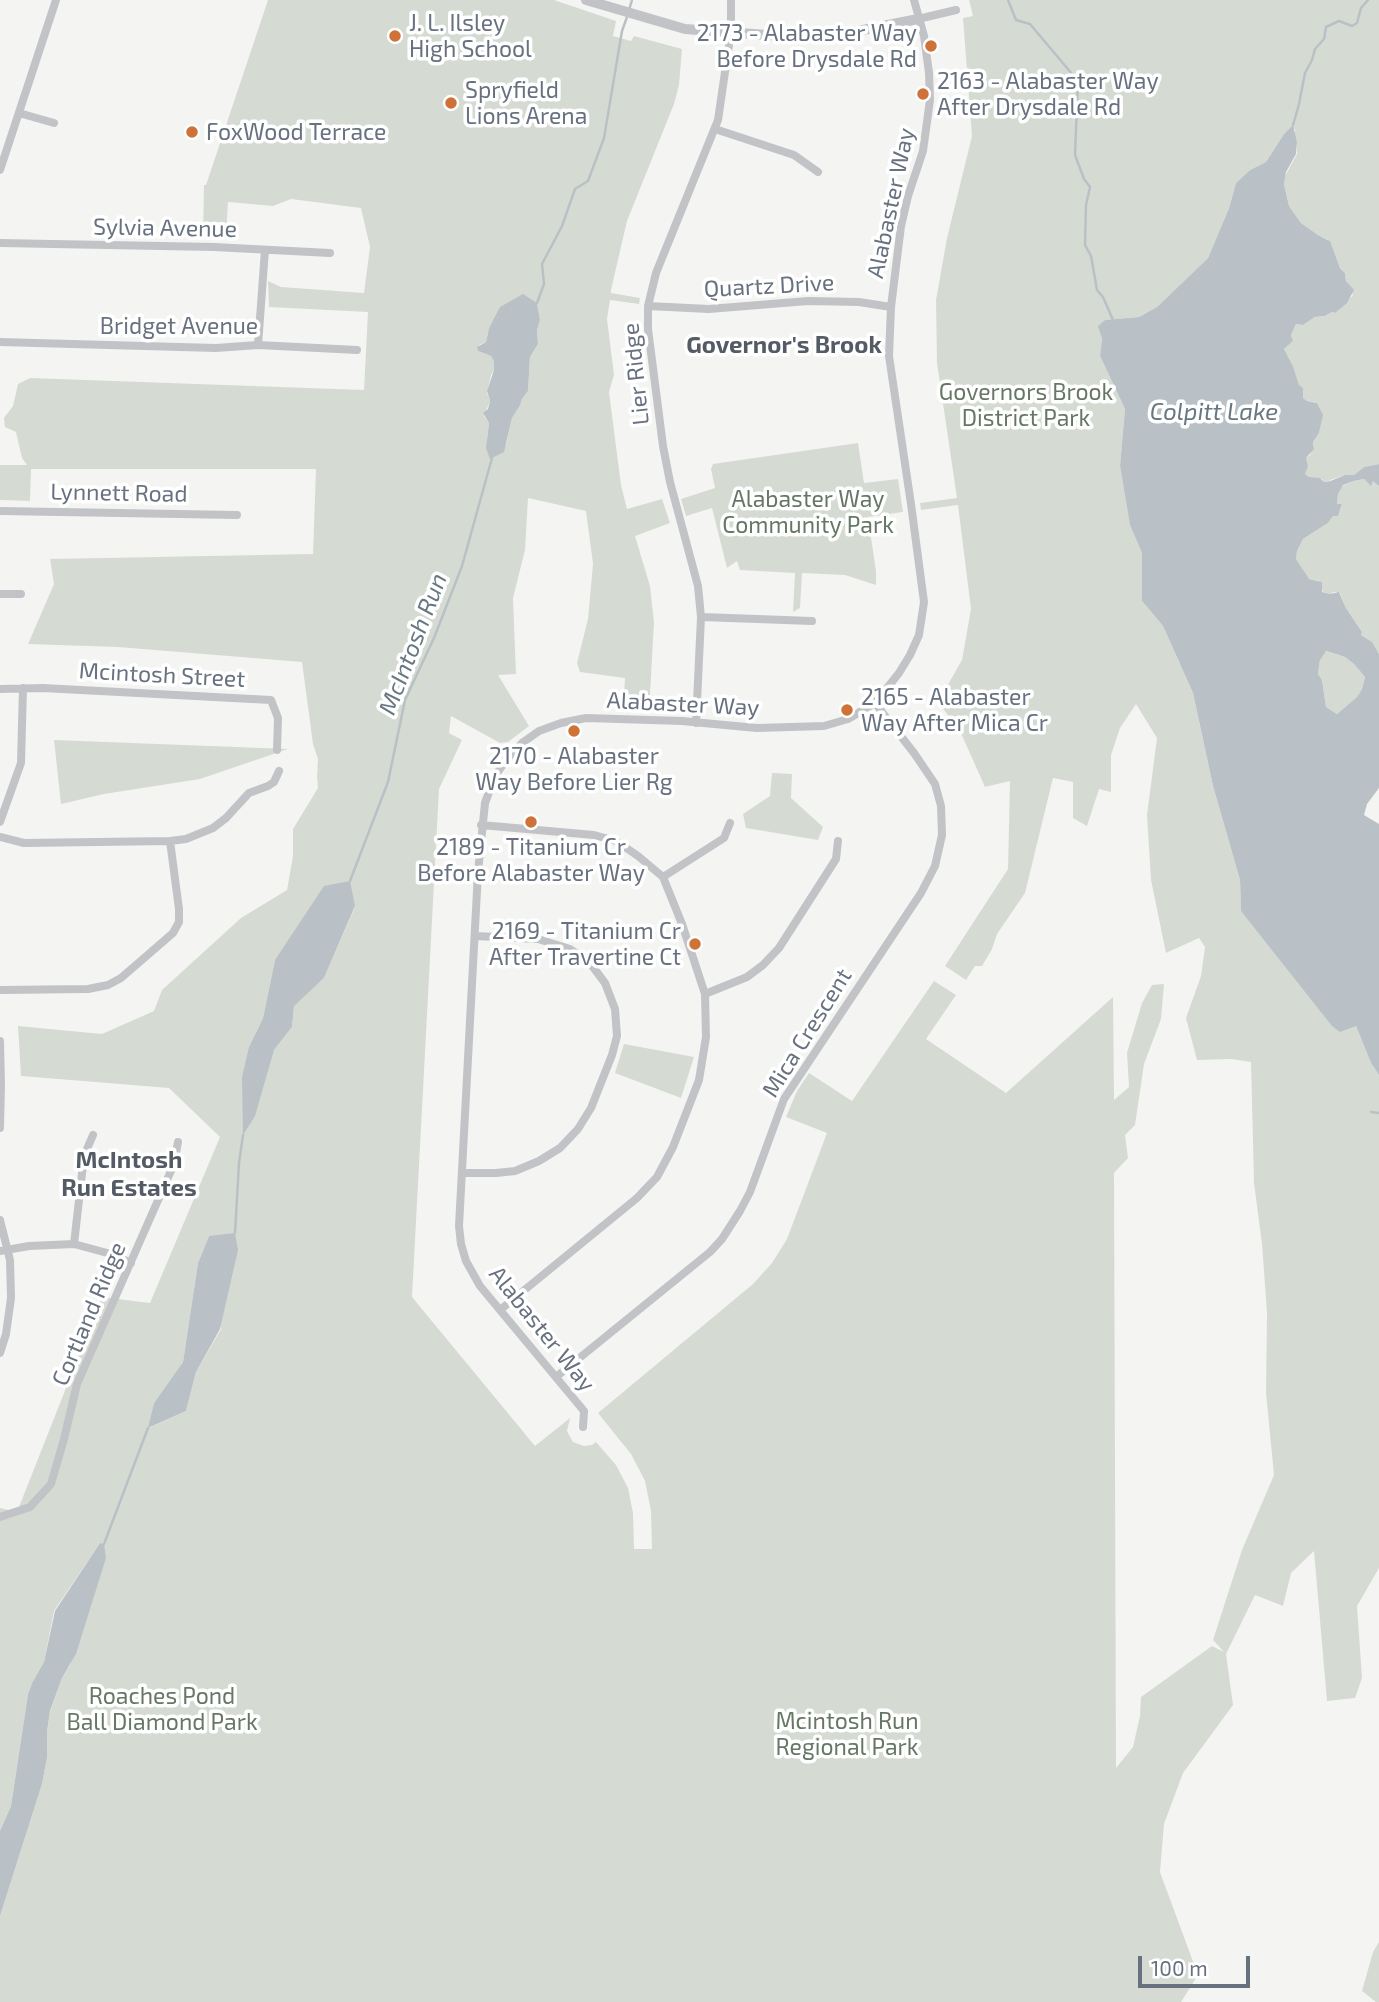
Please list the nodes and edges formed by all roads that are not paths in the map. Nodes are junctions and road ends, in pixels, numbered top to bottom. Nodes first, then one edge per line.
1 (56, 0) edge
2 (586, 0) edge
3 (731, 0) edge
4 (914, 0) edge
5 (956, 10) dead end
6 (918, 19) junction
7 (731, 31) junction
8 (19, 113) junction
9 (54, 123) dead end
10 (715, 129) junction
11 (0, 170) edge
12 (818, 172) dead end
13 (0, 243) edge
14 (265, 250) junction
15 (330, 253) dead end
16 (648, 306) junction
17 (891, 307) junction
18 (0, 342) edge
19 (258, 345) junction
20 (357, 350) dead end
21 (0, 511) edge
22 (237, 515) dead end
23 (0, 594) edge
24 (21, 594) dead end
25 (701, 617) junction
26 (812, 621) dead end
27 (0, 688) edge
28 (23, 688) junction
29 (875, 703) junction
30 (696, 723) junction
31 (277, 750) dead end
32 (279, 771) dead end
33 (0, 822) edge
34 (730, 823) dead end
35 (481, 825) junction
36 (0, 837) edge
37 (170, 841) junction
38 (838, 841) dead end
39 (663, 877) junction
40 (475, 936) junction
41 (0, 990) edge
42 (705, 995) junction
43 (0, 1041) edge
44 (0, 1128) edge
45 (93, 1135) dead end
46 (178, 1142) dead end
47 (463, 1173) junction
48 (0, 1220) edge
49 (74, 1244) junction
50 (4, 1250) edge
51 (131, 1263) junction
52 (500, 1310) junction
53 (0, 1353) edge
54 (556, 1377) junction
55 (583, 1427) dead end
56 (0, 1517) edge

1 - 8 street
2 - 7 street
3 - 7 street, Lier Ridge
4 - 6 street, Alabaster Way
5 - 6 street
6 - 7 street
6 - 17 street, Alabaster Way
7 - 10 street, Lier Ridge
8 - 9 street
8 - 11 street
10 - 12 street
10 - 16 street, Lier Ridge
13 - 14 street, Sylvia Avenue
14 - 15 street, Sylvia Avenue
14 - 19 street
16 - 17 street, Quartz Drive
16 - 25 street, Lier Ridge
17 - 29 street, Alabaster Way
18 - 19 street, Bridget Avenue
19 - 20 street, Bridget Avenue
21 - 22 street, Lynnett Road
23 - 24 street
25 - 26 street
25 - 30 street, Lier Ridge
27 - 28 street, Mcintosh Street
28 - 31 street, Mcintosh Street
28 - 33 street
29 - 30 street, Alabaster Way
29 - 54 street, Mica Crescent
30 - 35 street, Alabaster Way
32 - 37 street
34 - 39 street
35 - 39 street
35 - 40 street, Alabaster Way
36 - 37 street
37 - 41 street
38 - 42 street
39 - 42 street
40 - 47 street, Alabaster Way
40 - 47 street
42 - 52 street
43 - 44 street
45 - 49 street
46 - 51 street, Cortland Ridge
47 - 52 street, Alabaster Way
48 - 50 street
49 - 50 street
49 - 51 street
50 - 53 street
51 - 56 street, Cortland Ridge
52 - 54 street, Alabaster Way
54 - 55 street, Alabaster Way

